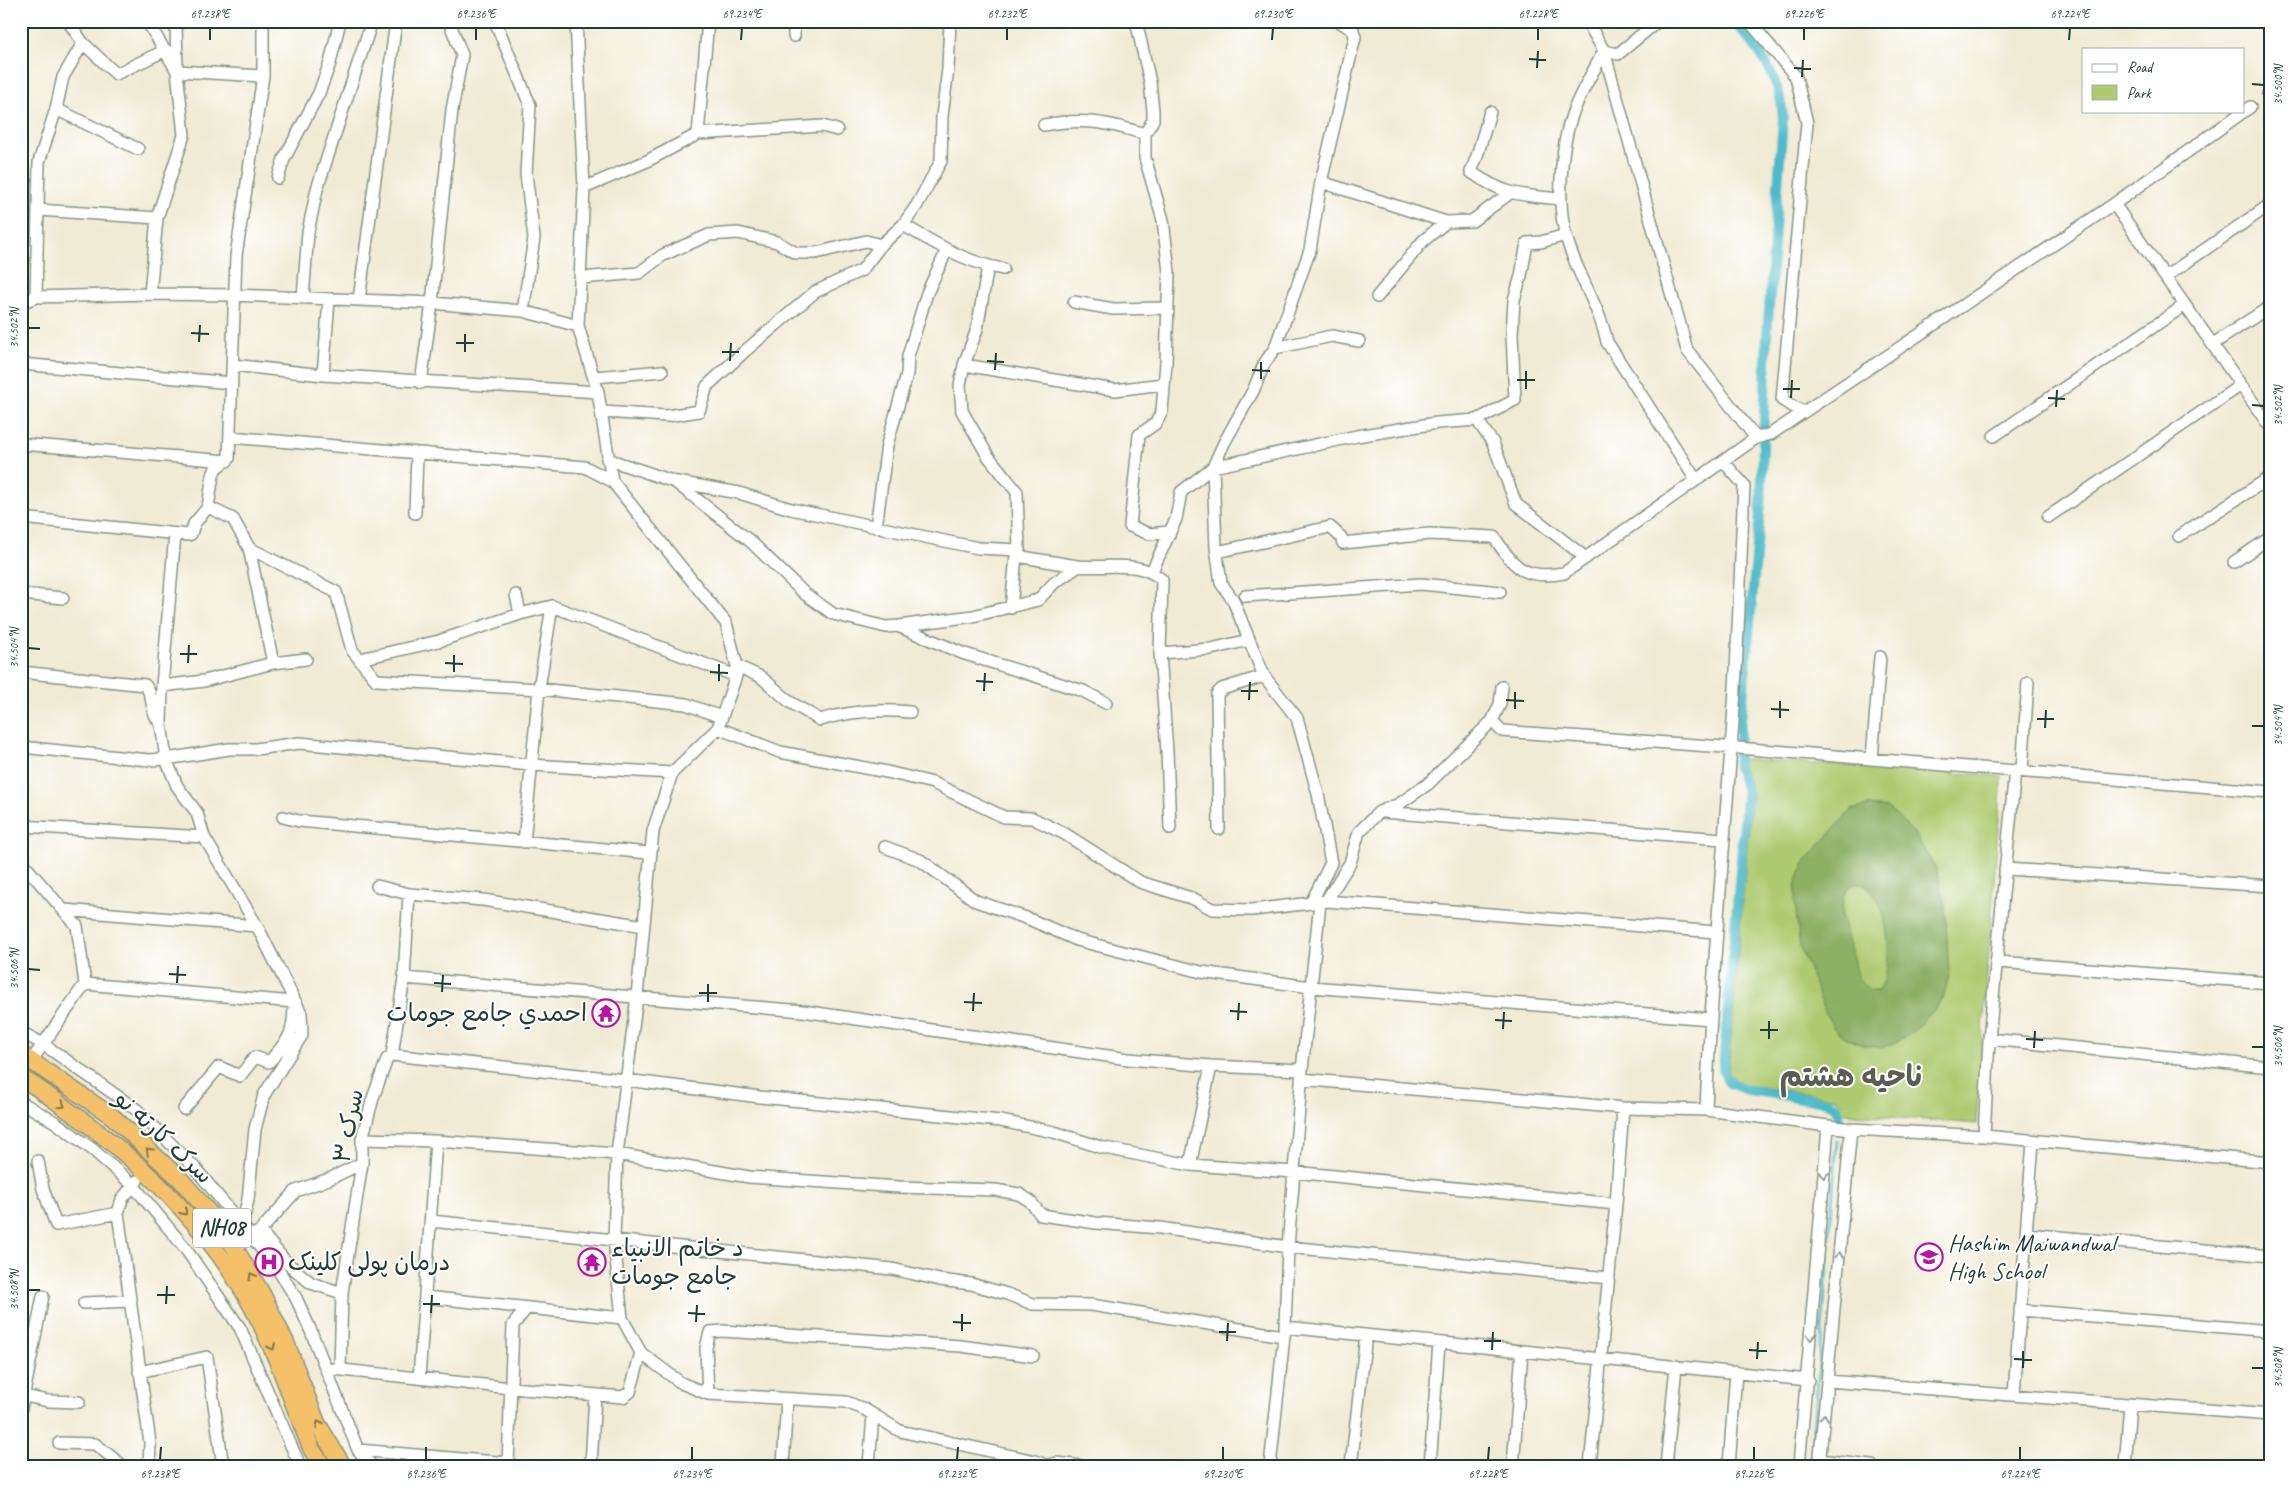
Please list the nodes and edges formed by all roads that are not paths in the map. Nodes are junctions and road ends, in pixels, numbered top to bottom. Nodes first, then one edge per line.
1 (68, 21) edge
2 (147, 21) edge
3 (176, 21) edge
4 (263, 21) edge
5 (340, 21) edge
6 (372, 21) edge
7 (396, 21) edge
8 (449, 21) edge
9 (494, 21) edge
10 (576, 21) edge
11 (708, 21) edge
12 (794, 21) edge
13 (950, 21) edge
14 (1136, 21) edge
15 (1339, 21) edge
16 (1587, 21) edge
17 (1658, 21) edge
18 (1749, 21) edge
19 (794, 36) dead end
20 (83, 43) junction
21 (166, 50) junction
22 (1604, 51) junction
23 (177, 71) junction
24 (263, 76) junction
25 (2250, 107) dead end
26 (56, 109) junction
27 (2244, 111) edge
28 (1490, 112) dead end
29 (2243, 112) edge
30 (1044, 125) dead end
31 (837, 130) dead end
32 (698, 134) junction
33 (1145, 134) junction
34 (138, 149) dead end
35 (278, 178) dead end
36 (1321, 182) junction
37 (584, 188) junction
38 (1510, 193) junction
39 (1560, 199) junction
40 (2114, 204) junction
41 (2271, 204) edge
42 (38, 210) junction
43 (157, 218) junction
44 (1446, 222) junction
45 (903, 225) junction
46 (1566, 235) junction
47 (880, 245) junction
48 (947, 250) junction
49 (988, 266) junction
50 (1002, 269) dead end
51 (2165, 277) junction
52 (581, 278) junction
53 (150, 294) junction
54 (234, 294) junction
55 (36, 297) junction
56 (1377, 297) dead end
57 (303, 298) junction
58 (329, 300) junction
59 (359, 300) junction
60 (1074, 302) dead end
61 (21, 303) edge
62 (432, 303) junction
63 (2185, 305) junction
64 (2271, 306) edge
65 (1167, 308) junction
66 (523, 311) junction
67 (578, 326) junction
68 (1359, 341) dead end
69 (2213, 344) junction
70 (1275, 348) junction
71 (21, 364) edge
72 (234, 365) junction
73 (964, 365) junction
74 (662, 371) dead end
75 (323, 375) junction
76 (595, 376) junction
77 (420, 382) junction
78 (232, 383) junction
79 (1163, 384) junction
80 (2241, 385) junction
81 (598, 392) junction
82 (602, 412) junction
83 (1804, 412) junction
84 (1477, 420) junction
85 (2271, 428) edge
86 (1994, 436) dead end
87 (230, 437) junction
88 (1756, 438) junction
89 (21, 444) edge
90 (416, 454) junction
91 (607, 459) junction
92 (227, 461) junction
93 (1723, 461) junction
94 (1213, 468) junction
95 (2271, 477) edge
96 (1696, 480) junction
97 (612, 481) junction
98 (675, 482) junction
99 (208, 507) junction
100 (415, 513) dead end
101 (2048, 517) dead end
102 (21, 518) edge
103 (876, 527) junction
104 (1169, 532) junction
105 (175, 534) junction
106 (2179, 536) dead end
107 (2271, 537) edge
108 (249, 548) junction
109 (1217, 552) junction
110 (1017, 553) junction
111 (1586, 558) junction
112 (2234, 562) dead end
113 (1079, 566) junction
114 (1152, 571) junction
115 (1500, 592) dead end
116 (21, 594) edge
117 (516, 595) dead end
118 (1245, 596) dead end
119 (62, 598) dead end
120 (552, 606) junction
121 (1011, 608) junction
122 (520, 614) junction
123 (899, 626) junction
124 (1249, 640) junction
125 (1160, 653) junction
126 (1880, 657) dead end
127 (306, 659) dead end
128 (360, 659) junction
129 (273, 663) junction
130 (736, 671) junction
131 (21, 672) edge
132 (1264, 676) junction
133 (2028, 682) dead end
134 (162, 686) junction
135 (1502, 687) dead end
136 (539, 689) junction
137 (1106, 703) dead end
138 (910, 712) dead end
139 (1492, 721) junction
140 (720, 722) junction
141 (161, 724) junction
142 (21, 747) edge
143 (1737, 748) junction
144 (166, 759) junction
145 (1872, 759) junction
146 (531, 765) junction
147 (2019, 771) junction
148 (672, 773) junction
149 (2271, 792) edge
150 (1379, 812) junction
151 (283, 817) dead end
152 (21, 826) edge
153 (1170, 828) dead end
154 (1219, 829) dead end
155 (204, 837) junction
156 (1722, 839) junction
157 (524, 842) junction
158 (885, 847) dead end
159 (649, 853) junction
160 (21, 861) edge
161 (2005, 868) junction
162 (377, 886) dead end
163 (2271, 886) edge
164 (409, 894) junction
165 (1319, 902) junction
166 (64, 910) junction
167 (257, 926) junction
168 (644, 926) junction
169 (1716, 932) junction
170 (1998, 962) junction
171 (404, 978) junction
172 (2271, 983) edge
173 (85, 984) junction
174 (1311, 987) junction
175 (637, 996) junction
176 (294, 1002) junction
177 (1710, 1019) junction
178 (21, 1032) edge
179 (1990, 1039) junction
180 (43, 1044) junction
181 (392, 1055) junction
182 (26, 1057) edge
183 (1212, 1066) junction
184 (2271, 1068) edge
185 (1302, 1074) junction
186 (21, 1078) edge
187 (626, 1080) junction
188 (21, 1102) edge
189 (1623, 1108) junction
190 (184, 1109) dead end
191 (1706, 1110) junction
192 (112, 1117) junction
193 (1828, 1127) junction
194 (1850, 1129) junction
195 (100, 1132) junction
196 (1984, 1136) junction
197 (362, 1139) junction
198 (436, 1141) junction
199 (2033, 1141) junction
200 (617, 1154) junction
201 (38, 1161) dead end
202 (2271, 1162) edge
203 (362, 1163) junction
204 (1190, 1165) junction
205 (146, 1172) junction
206 (1294, 1172) junction
207 (181, 1180) junction
208 (133, 1185) junction
209 (168, 1193) junction
210 (1616, 1204) junction
211 (118, 1213) junction
212 (431, 1221) junction
213 (242, 1226) junction
214 (256, 1234) junction
215 (2026, 1234) junction
216 (614, 1240) junction
217 (235, 1247) junction
218 (1288, 1247) junction
219 (2271, 1256) edge
220 (1609, 1278) junction
221 (342, 1294) junction
222 (44, 1296) dead end
223 (426, 1296) junction
224 (131, 1301) junction
225 (84, 1303) dead end
226 (526, 1309) junction
227 (2020, 1310) junction
228 (622, 1318) junction
229 (2271, 1331) edge
230 (1284, 1332) junction
231 (1366, 1336) junction
232 (1439, 1343) junction
233 (1522, 1351) junction
234 (641, 1354) junction
235 (1033, 1356) dead end
236 (1601, 1359) junction
237 (1676, 1366) junction
238 (327, 1369) junction
239 (340, 1369) junction
240 (139, 1372) junction
241 (1736, 1372) junction
242 (419, 1378) junction
243 (1808, 1380) junction
244 (1827, 1381) junction
245 (511, 1388) junction
246 (708, 1394) junction
247 (2014, 1394) junction
248 (595, 1395) junction
249 (25, 1396) junction
250 (787, 1399) junction
251 (79, 1402) dead end
252 (2130, 1406) junction
253 (21, 1409) edge
254 (2271, 1415) edge
255 (873, 1416) junction
256 (60, 1443) dead end
257 (358, 1450) junction
258 (1819, 1463) edge
259 (508, 1464) edge
260 (1048, 1465) edge
261 (124, 1466) edge
262 (149, 1466) edge
263 (224, 1466) edge
264 (300, 1466) edge
265 (324, 1466) edge
266 (343, 1466) edge
267 (372, 1466) edge
268 (591, 1466) edge
269 (783, 1466) edge
270 (869, 1466) edge
271 (1081, 1466) edge
272 (1270, 1466) edge
273 (1352, 1466) edge
274 (1430, 1466) edge
275 (1512, 1466) edge
276 (1590, 1466) edge
277 (1666, 1466) edge
278 (1729, 1466) edge
279 (1799, 1466) edge
280 (1872, 1466) edge
281 (2125, 1466) edge

1 - 20 street
2 - 21 street
3 - 23 street
4 - 24 street
5 - 35 street
6 - 57 street
7 - 59 street
8 - 62 street
9 - 66 street
10 - 37 street
11 - 32 street
12 - 19 street
13 - 45 street
14 - 33 street
15 - 36 street
16 - 22 street
17 - 22 street
18 - 83 street
20 - 21 street
20 - 26 street
21 - 23 street
22 - 39 street
22 - 88 street
23 - 24 street
23 - 43 street
24 - 54 street
25 - 27 street
26 - 34 street
26 - 42 street
28 - 38 street
29 - 40 street
30 - 33 street
31 - 32 street
32 - 37 street
33 - 65 street
36 - 44 street
36 - 70 street
37 - 52 street
38 - 39 street
38 - 44 street
39 - 46 street
40 - 51 street
40 - 83 street
41 - 51 street
42 - 43 street
42 - 55 street
43 - 53 street
44 - 56 street
45 - 47 street
45 - 48 street
46 - 84 street
46 - 96 street
47 - 52 street
47 - 82 street
48 - 49 street
48 - 103 street
49 - 50 street
49 - 73 street
51 - 63 street
52 - 67 street
53 - 54 street
53 - 55 street
54 - 57 street
54 - 72 street
55 - 61 street
57 - 58 street
58 - 59 street
58 - 75 street
59 - 62 street
60 - 65 street
62 - 66 street
62 - 77 street
63 - 69 street
63 - 86 street
64 - 69 street
65 - 79 street
66 - 67 street
67 - 76 street
68 - 70 street
69 - 80 street
70 - 94 street
71 - 78 street
72 - 75 street
72 - 78 street
73 - 79 street
73 - 110 street
74 - 76 street
75 - 77 street
76 - 81 street
77 - 81 street
78 - 87 street
79 - 104 street
80 - 85 street
80 - 101 street
81 - 82 street
82 - 91 street
83 - 88 street
84 - 94 street
84 - 111 street
87 - 90 street
87 - 92 street
88 - 93 street
89 - 92 street
90 - 97 street
90 - 100 street
91 - 97 street
91 - 98 street
92 - 99 street
93 - 96 street
93 - 143 street
94 - 104 street
94 - 109 street
95 - 106 street
96 - 111 street
97 - 130 street
98 - 103 street
98 - 123 street
99 - 105 street
99 - 108 street
102 - 105 street
103 - 110 street
104 - 114 street
105 - 134 street
107 - 112 street
108 - 128 street
108 - 129 street
109 - 111 street
109 - 124 street
110 - 113 street
110 - 121 street
113 - 114 street
113 - 121 street
114 - 125 street
115 - 118 street
116 - 119 street
117 - 122 street
120 - 122 street
120 - 130 street
120 - 136 street
121 - 123 street
122 - 128 street
123 - 137 street
124 - 125 street
124 - 132 street
125 - 153 street
126 - 145 street
127 - 129 street
128 - 136 street
129 - 134 street
130 - 138 street
130 - 140 street
131 - 141 street
132 - 154 street
132 - 165 street
133 - 147 street
134 - 141 street
135 - 139 street
136 - 140 street
136 - 146 street
139 - 143 street
139 - 150 street
140 - 148 street
140 - 165 street
141 - 144 street
142 - 144 street
143 - 145 street
143 - 156 street
144 - 146 street
144 - 155 street
145 - 147 street
146 - 148 street
146 - 157 street
147 - 149 street
147 - 161 street
148 - 159 street
150 - 156 street
150 - 165 street
151 - 157 street
152 - 155 street
155 - 167 street
156 - 169 street
157 - 159 street
158 - 174 street
159 - 168 street
160 - 166 street
161 - 163 street
161 - 170 street
162 - 164 street
164 - 168 street
164 - 171 street, سرک ۳
165 - 169 street
165 - 174 street
166 - 167 street
166 - 173 street
167 - 176 street
168 - 175 street
169 - 177 street
170 - 172 street
170 - 179 street
171 - 175 street
171 - 181 street, سرک ۳
173 - 176 street
173 - 180 street
174 - 177 street
174 - 185 street
175 - 183 street
175 - 187 street
176 - 190 street
176 - 213 street
177 - 191 street
178 - 180 street
179 - 184 street
179 - 196 street
180 - 182 street
180 - 213 street
181 - 187 street
181 - 197 street, سرک ۳
182 - 192 highway, سرک کارته نو / NH08
183 - 185 street
183 - 204 street
185 - 189 street
185 - 206 street
186 -> 195 highway, سرک کارته نو / NH08
187 - 200 street
187 - 204 street
188 - 208 street
189 - 191 street
189 - 210 street
191 - 193 street
192 - 195 highway
207 -> 192 highway, سرک کارته نو / NH08
193 - 194 street
193 -> 243 street
194 - 196 street
244 -> 194 street
195 - 205 highway, سرک کارته نو / NH08
196 - 199 street
197 - 198 street
197 - 203 street, سرک ۳
198 - 200 street
198 - 212 street
199 - 202 street
199 - 215 street
200 - 216 street
200 - 218 street
201 - 211 street
203 - 214 street
203 - 221 street, سرک ۳
204 - 206 street
205 - 208 street
205 - 209 highway, سرک کارته نو / NH08
206 - 210 street
206 - 218 street
207 - 209 highway
207 - 217 highway, سرک کارته نو / NH08
208 - 211 street
208 - 264 street
209 -> 265 highway, سرک کارته نو / NH08
210 - 220 street
211 - 224 street
212 - 216 street
212 - 223 street
213 - 214 street
214 - 217 street
214 - 221 street
214 - 238 street
215 - 219 street
215 - 227 street
216 - 228 street
216 - 230 street
266 -> 217 highway, سرک کارته نو / NH08
218 - 220 street
218 - 230 street
220 - 236 street
221 - 239 street, سرک ۳
222 - 249 street
223 - 226 street
223 - 242 street
224 - 225 street
224 - 240 street
226 - 228 street
226 - 245 street
227 - 229 street
227 - 247 street
228 - 234 street
230 - 231 street
230 - 272 street
231 - 232 street
231 - 273 street
232 - 233 street
232 - 274 street
233 - 236 street
233 - 275 street
234 - 246 street
234 - 248 street
235 - 246 street
236 - 237 street
236 - 276 street
237 - 241 street
237 - 277 street
238 - 239 street
238 - 257 street
239 - 242 street
240 - 262 street
240 - 263 street
241 - 243 street
241 - 278 street
242 - 245 street
243 - 279 street
244 - 247 street
258 -> 244 street
245 - 248 street
245 - 259 street
246 - 250 street
247 - 252 street
248 - 268 street
249 - 251 street
249 - 253 street
250 - 255 street
250 - 269 street
252 - 254 street
252 - 281 street
255 - 260 street
255 - 270 street
256 - 261 street
257 - 259 street
257 - 267 street
258 - 280 street
260 - 271 street

